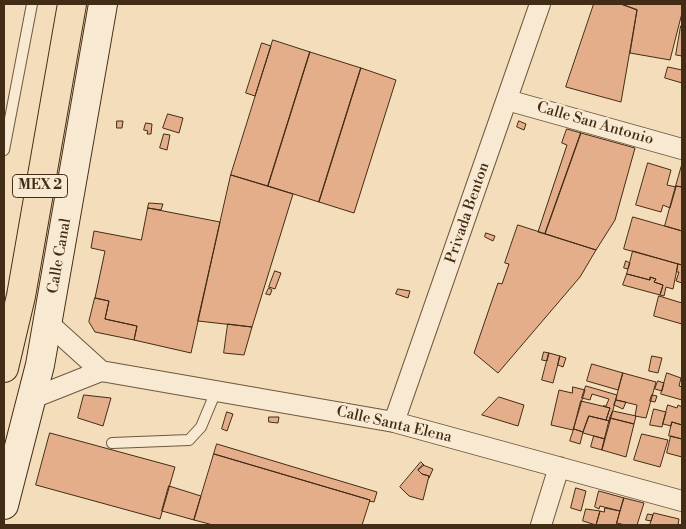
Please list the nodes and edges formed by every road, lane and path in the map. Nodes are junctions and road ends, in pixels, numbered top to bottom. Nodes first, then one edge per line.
1 (32, 4) edge
2 (72, 4) edge
3 (103, 4) edge
4 (540, 4) edge
5 (507, 100) junction
6 (682, 149) edge
7 (4, 150) edge
8 (48, 323) junction
9 (4, 368) edge
10 (101, 371) junction
11 (216, 391) junction
12 (33, 398) junction
13 (394, 422) junction
14 (112, 443) dead end
15 (559, 467) junction
16 (682, 501) edge
17 (4, 506) edge
18 (541, 525) edge

1 - 7 lane
2 - 9 highway, MEX 2
3 - 8 main road, Calle Canal
4 - 5 street, Privada Benton
5 - 6 street, Calle San Antonio
5 - 13 street, Privada Benton
8 - 10 street
8 - 12 main road, Calle Canal
10 - 11 street, Calle Santa Elena
10 - 12 street
11 - 13 street, Calle Santa Elena
11 - 14 lane
12 - 17 main road, Calle Canal
13 - 15 street, Calle Santa Elena
15 - 16 street, Calle Santa Elena
15 - 18 street

